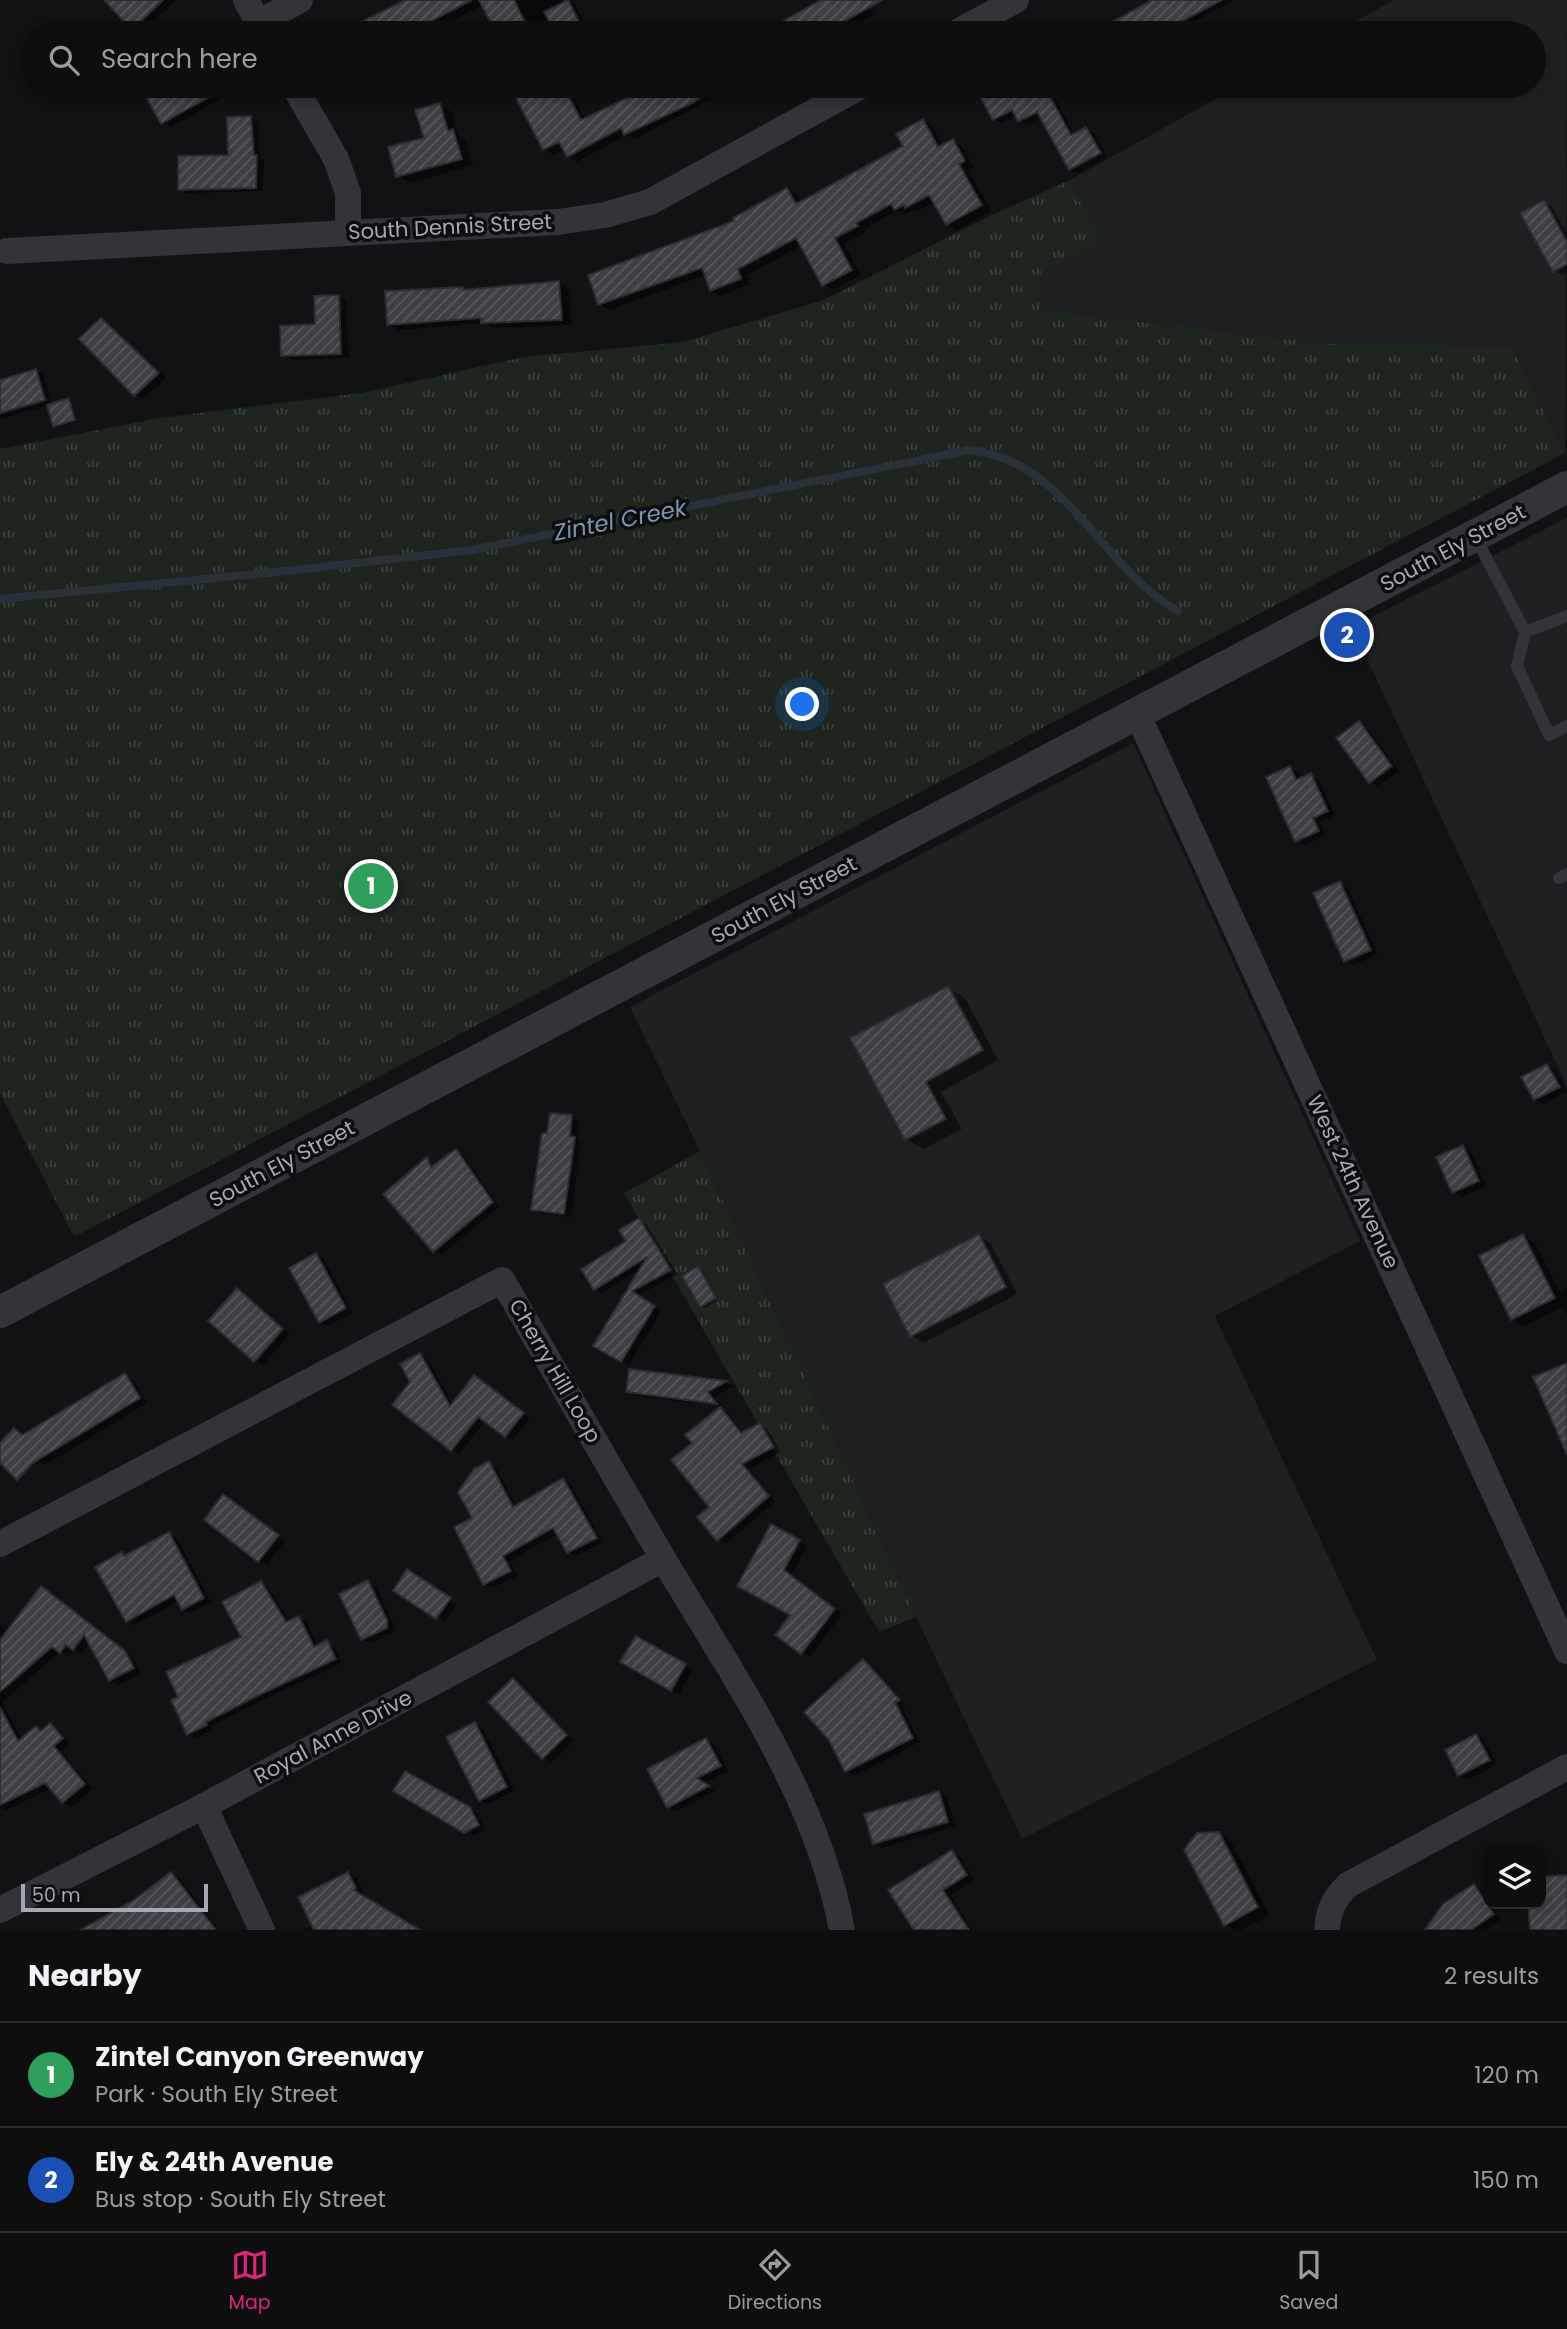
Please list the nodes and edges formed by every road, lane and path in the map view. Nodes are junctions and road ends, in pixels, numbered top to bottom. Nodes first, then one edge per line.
1 (300, 0) edge
2 (1016, 0) edge
3 (256, 19) edge
4 (978, 21) edge
5 (301, 98) edge
6 (839, 98) edge
7 (348, 232) junction
8 (7, 251) dead end
9 (1567, 487) edge
10 (1475, 536) junction
11 (1567, 616) edge
12 (1525, 632) junction
13 (1138, 713) junction
14 (1567, 726) edge
15 (0, 1312) edge
16 (0, 1544) edge
17 (663, 1559) junction
18 (1567, 1651) edge
19 (1567, 1767) edge
20 (204, 1806) junction
21 (0, 1910) edge
22 (1329, 1918) edge
23 (262, 1930) edge
24 (842, 1930) edge

1 - 3 street
2 - 4 street
5 - 7 street
6 - 7 street, South Dennis Street
7 - 8 street, South Dennis Street
9 - 10 street, South Ely Street
10 - 12 lane
10 - 13 street, South Ely Street
11 - 12 lane
12 - 14 lane
13 - 15 street, South Ely Street
13 - 18 street, West 24th Avenue
16 - 17 street, Cherry Hill Loop
17 - 20 street, Royal Anne Drive
17 - 24 street, Cherry Hill Loop
19 - 22 street
20 - 21 street, Royal Anne Drive
20 - 23 street

